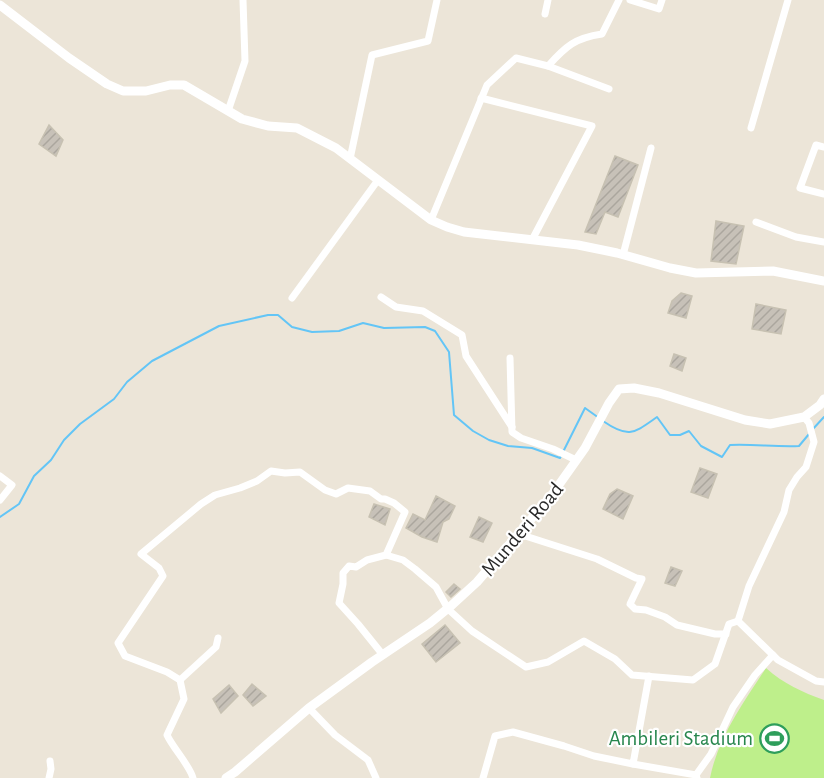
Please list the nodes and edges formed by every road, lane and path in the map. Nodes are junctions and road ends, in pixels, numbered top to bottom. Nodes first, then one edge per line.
1 (243, 0) edge
2 (436, 0) edge
3 (548, 0) edge
4 (619, 0) edge
5 (630, 0) edge
6 (662, 0) edge
7 (788, 0) edge
8 (0, 5) edge
9 (545, 14) dead end
10 (548, 66) junction
11 (609, 89) dead end
12 (481, 98) junction
13 (228, 111) junction
14 (751, 128) dead end
15 (824, 147) edge
16 (651, 148) dead end
17 (350, 159) junction
18 (378, 180) junction
19 (824, 194) edge
20 (431, 220) junction
21 (756, 222) dead end
22 (532, 240) junction
23 (824, 242) edge
24 (623, 255) junction
25 (824, 281) edge
26 (381, 297) dead end
27 (292, 298) dead end
28 (510, 358) dead end
29 (824, 399) edge
30 (804, 417) junction
31 (512, 427) junction
32 (572, 458) junction
33 (0, 476) edge
34 (0, 500) edge
35 (519, 534) junction
36 (386, 555) junction
37 (448, 609) junction
38 (738, 621) junction
39 (726, 634) junction
40 (218, 638) dead end
41 (383, 655) junction
42 (773, 655) junction
43 (649, 676) junction
44 (180, 680) junction
45 (824, 682) edge
46 (309, 708) junction
47 (50, 761) dead end
48 (633, 764) junction
49 (697, 777) edge
50 (49, 778) edge
51 (193, 778) edge
52 (226, 778) edge
53 (376, 778) edge
54 (483, 778) edge

1 - 13 street
2 - 17 street
3 - 9 street
4 - 10 street
5 - 6 street
7 - 14 street
8 - 13 main road
10 - 11 street
10 - 12 street
12 - 20 street
12 - 22 street
13 - 17 main road
15 - 19 street
16 - 24 street
17 - 18 main road
18 - 20 main road
18 - 27 street
20 - 22 main road
21 - 23 street
22 - 24 main road
24 - 25 main road
26 - 31 street
28 - 31 street
29 - 30 main road
30 - 32 main road, Munderi Road
30 - 38 street
31 - 32 street
32 - 35 main road, Munderi Road
33 - 34 street
35 - 37 main road, Munderi Road
35 - 39 street
36 - 37 street
36 - 41 street
36 - 44 street
37 - 41 main road, Munderi Road
37 - 43 street
38 - 39 street
38 - 42 street
39 - 43 street
40 - 44 street
41 - 46 main road, Munderi Road
42 - 45 street
42 - 49 street
43 - 48 street
44 - 51 street
46 - 52 main road, Munderi Road
46 - 53 street
47 - 50 street
48 - 49 street
48 - 54 street

